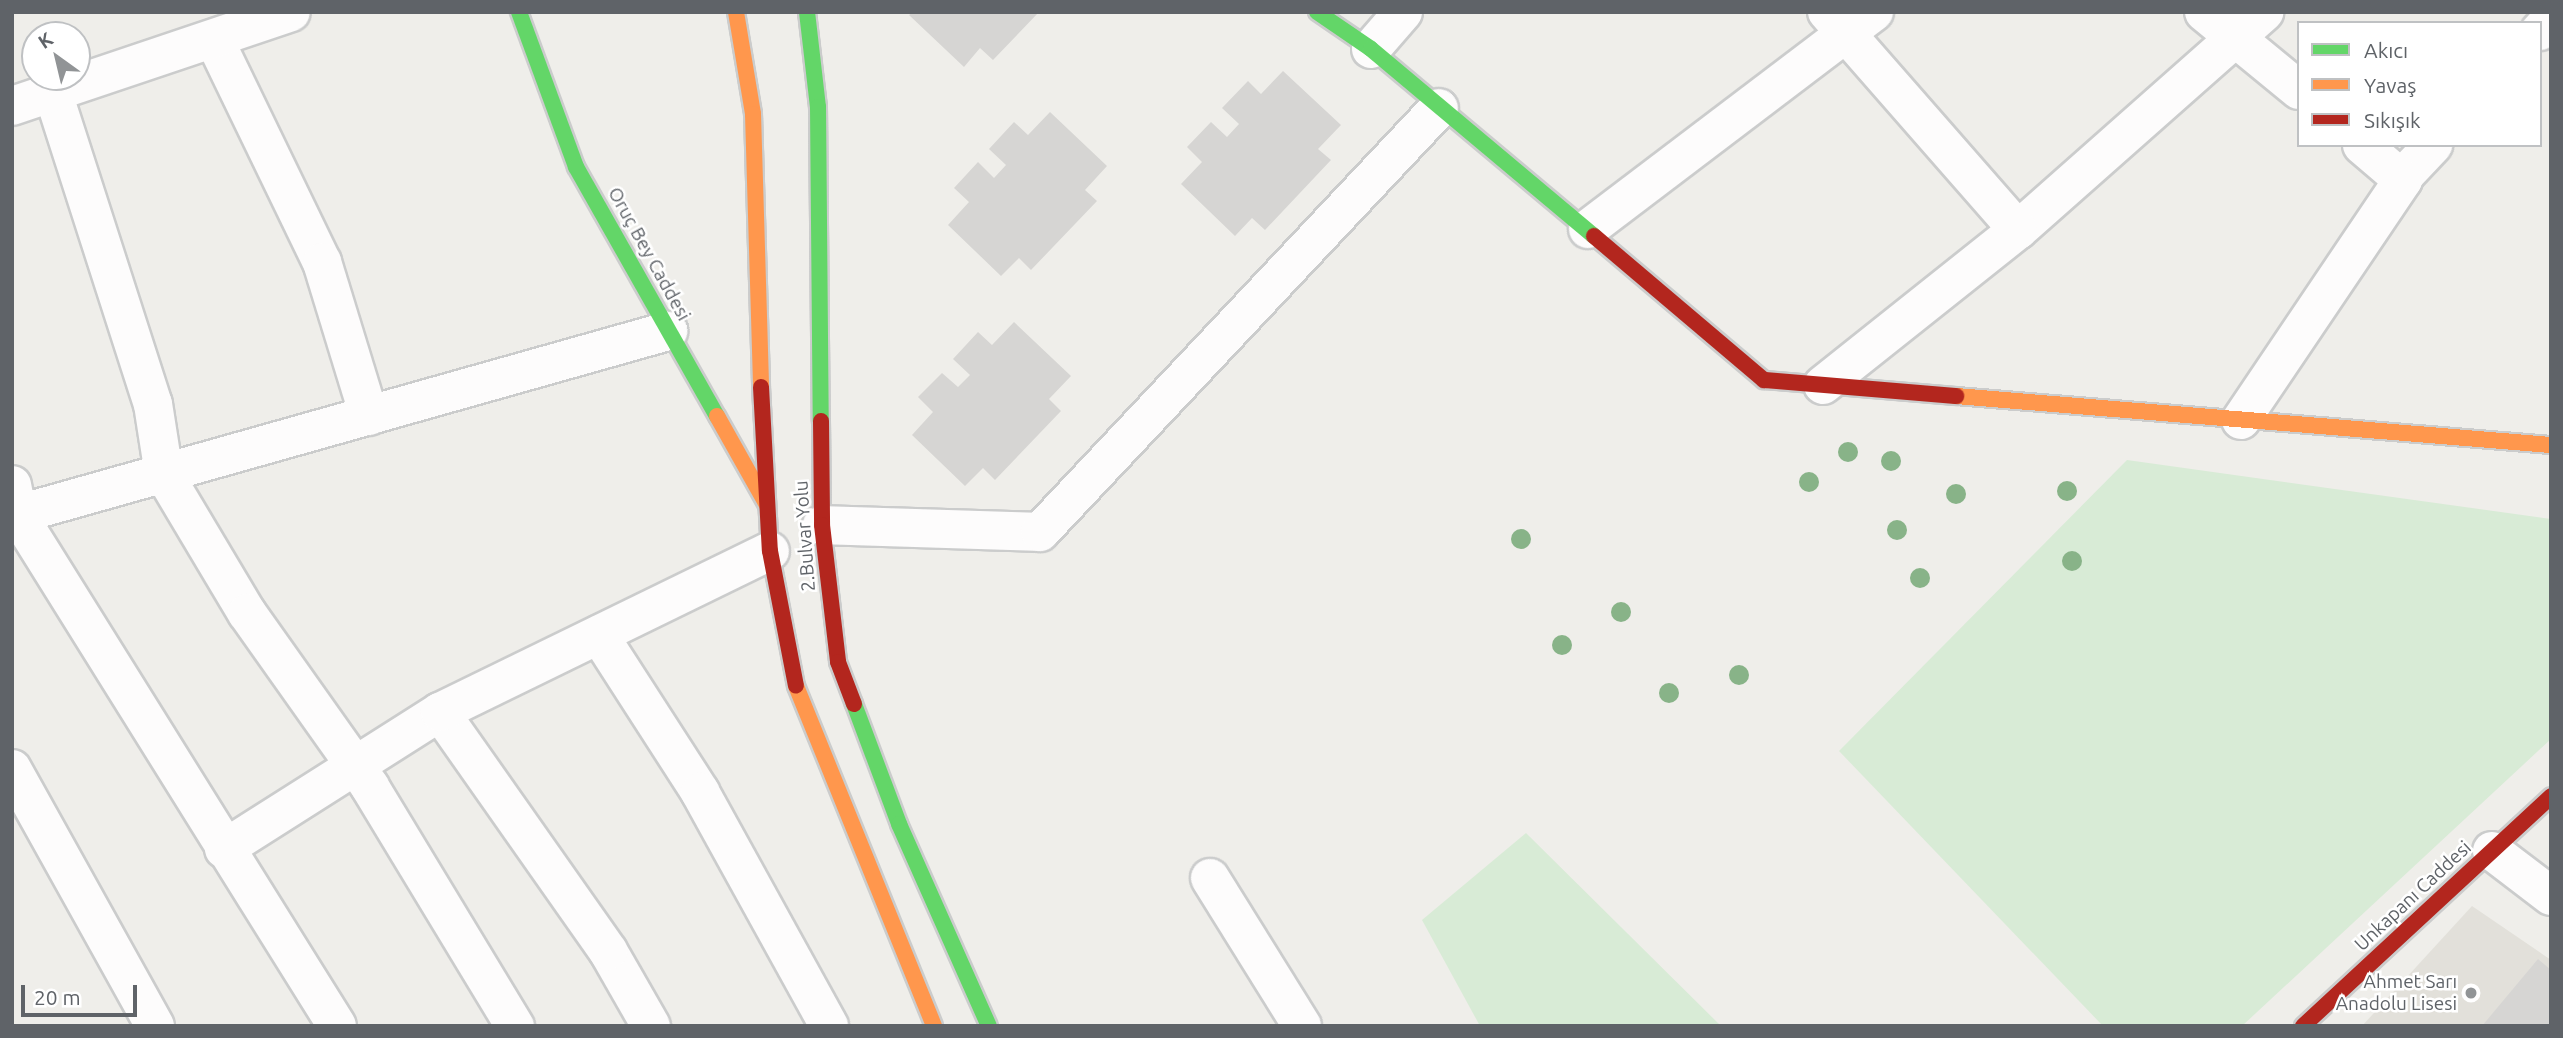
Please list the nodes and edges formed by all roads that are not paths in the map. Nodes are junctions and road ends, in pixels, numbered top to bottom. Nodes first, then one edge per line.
1 (291, 12) edge
2 (520, 12) edge
3 (736, 12) edge
4 (807, 12) edge
5 (1317, 12) edge
6 (1403, 12) edge
7 (2204, 12) edge
8 (1849, 19) edge
9 (2250, 24) edge
10 (214, 39) junction
11 (1371, 49) junction
12 (2297, 87) edge
13 (53, 93) junction
14 (12, 106) edge
15 (1440, 108) junction
16 (2364, 147) edge
17 (2431, 147) edge
18 (2401, 179) junction
19 (1588, 229) junction
20 (2018, 230) junction
21 (668, 331) junction
22 (1823, 385) junction
23 (369, 415) junction
24 (2241, 420) junction
25 (2551, 445) edge
26 (164, 474) junction
27 (14, 505) edge
28 (767, 505) junction
29 (822, 525) junction
30 (769, 551) junction
31 (599, 635) junction
32 (440, 712) junction
33 (354, 765) junction
34 (12, 769) edge
35 (2551, 796) edge
36 (224, 849) junction
37 (2492, 851) junction
38 (1210, 878) dead end
39 (2551, 896) edge
40 (155, 1026) edge
41 (337, 1026) edge
42 (515, 1026) edge
43 (651, 1026) edge
44 (829, 1026) edge
45 (934, 1026) edge
46 (989, 1026) edge
47 (1302, 1026) edge
48 (2303, 1026) edge

1 - 10 street
2 - 21 main road, Oruç Bey Caddesi
3 - 28 main road, 2.Bulvar Yolu
4 - 29 main road, 2.Bulvar Yolu
5 - 11 main road
6 - 11 street
7 - 9 street
8 - 19 street
8 - 20 street
9 - 12 street
9 - 20 street
10 - 13 street
10 - 23 street
11 - 15 main road
13 - 14 street
13 - 26 street
15 - 19 main road
15 - 29 street
16 - 18 street
17 - 18 street
18 - 24 street
19 - 22 main road
20 - 22 street
21 - 23 street
21 - 28 main road, Oruç Bey Caddesi
22 - 24 main road
23 - 26 street
24 - 25 main road
26 - 27 street
26 - 33 street
27 - 36 street
28 - 30 main road, 2.Bulvar Yolu
29 - 46 main road, 2.Bulvar Yolu
30 - 31 street
30 - 45 main road, 2.Bulvar Yolu
31 - 32 street
31 - 44 street
32 - 33 street
32 - 43 street
33 - 36 street
33 - 42 street
34 - 40 street
35 - 37 main road, Unkapanı Caddesi
36 - 41 street
37 - 39 street
37 - 48 main road, Unkapanı Caddesi
38 - 47 street

